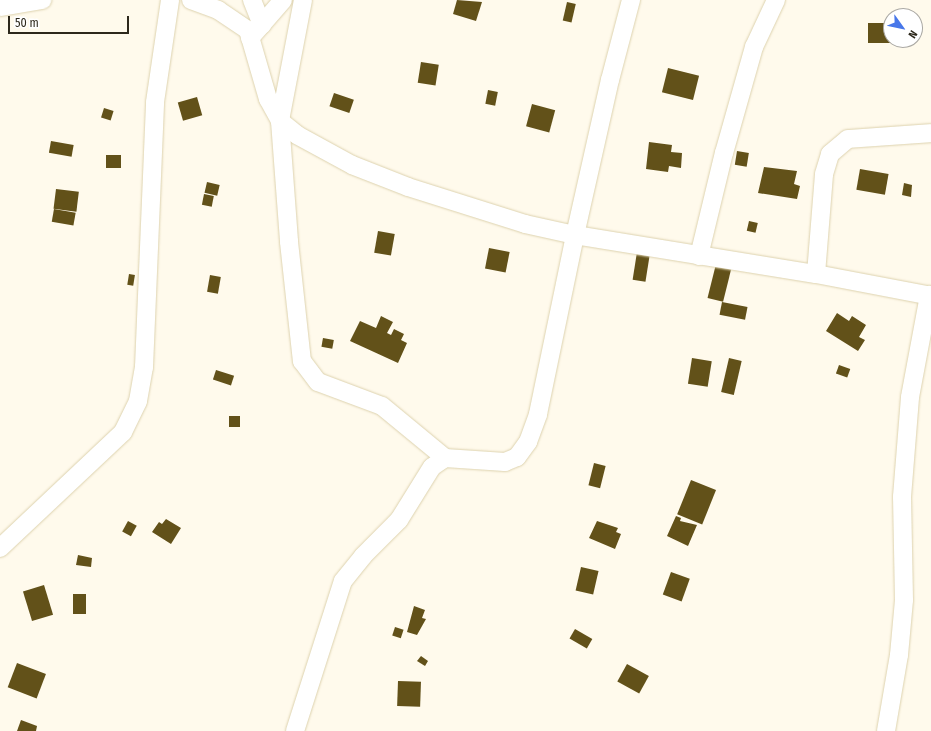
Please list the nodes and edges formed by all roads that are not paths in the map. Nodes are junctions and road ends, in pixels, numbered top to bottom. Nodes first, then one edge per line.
1 (42, 0) edge
2 (170, 0) edge
3 (191, 0) edge
4 (252, 0) edge
5 (283, 0) edge
6 (302, 0) edge
7 (631, 0) edge
8 (776, 0) edge
9 (0, 7) edge
10 (262, 25) junction
11 (250, 38) junction
12 (280, 121) junction
13 (931, 134) edge
14 (575, 235) junction
15 (699, 256) junction
16 (816, 274) junction
17 (930, 295) edge
18 (446, 458) junction
19 (0, 548) edge
20 (295, 731) edge
21 (886, 731) edge

1 - 9 street
2 - 19 street
3 - 11 street
4 - 10 street
5 - 10 street
6 - 12 street
7 - 14 street
8 - 15 street
10 - 11 street
11 - 12 street
12 - 14 street
12 - 18 street
13 - 16 street
14 - 15 street
14 - 18 street
15 - 16 street
16 - 17 street
17 - 21 street
18 - 20 street

